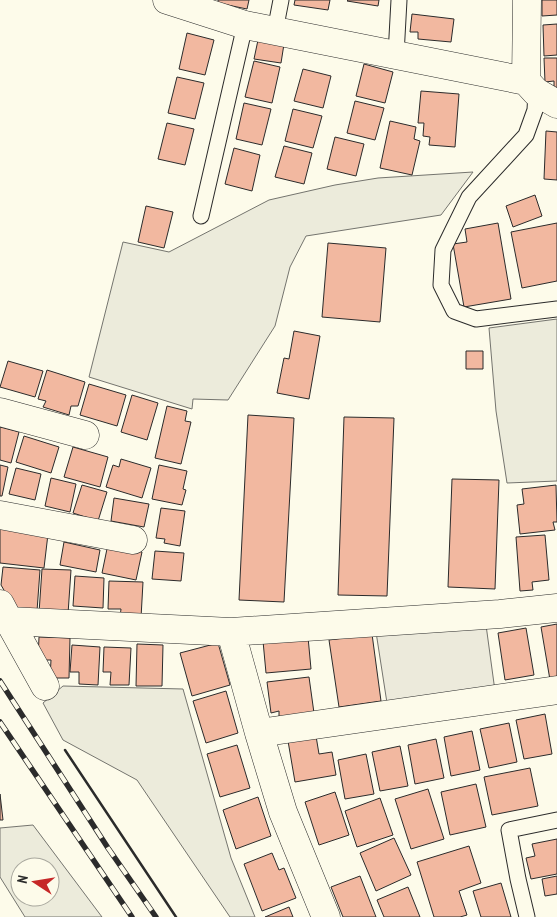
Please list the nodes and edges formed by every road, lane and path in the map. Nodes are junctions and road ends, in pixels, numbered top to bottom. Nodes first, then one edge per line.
1 (167, 0) edge
2 (281, 0) edge
3 (399, 0) edge
4 (527, 0) edge
5 (245, 25) junction
6 (275, 31) junction
7 (396, 55) junction
8 (540, 92) edge
9 (201, 216) dead end
10 (557, 309) edge
11 (0, 412) edge
12 (86, 435) dead end
13 (0, 515) edge
14 (133, 540) dead end
15 (557, 608) edge
16 (5, 613) edge
17 (231, 632) junction
18 (45, 686) dead end
19 (557, 690) edge
20 (259, 734) junction
21 (557, 820) edge
22 (326, 917) edge
23 (527, 917) edge

1 - 5 street
2 - 6 lane
3 - 7 lane
4 - 8 street
5 - 6 street
5 - 9 lane
6 - 7 street
7 - 8 street
8 - 10 lane
11 - 12 street
13 - 14 street
15 - 17 street
16 - 17 street
16 - 18 street
17 - 20 street
19 - 20 street
20 - 22 street
21 - 23 lane

